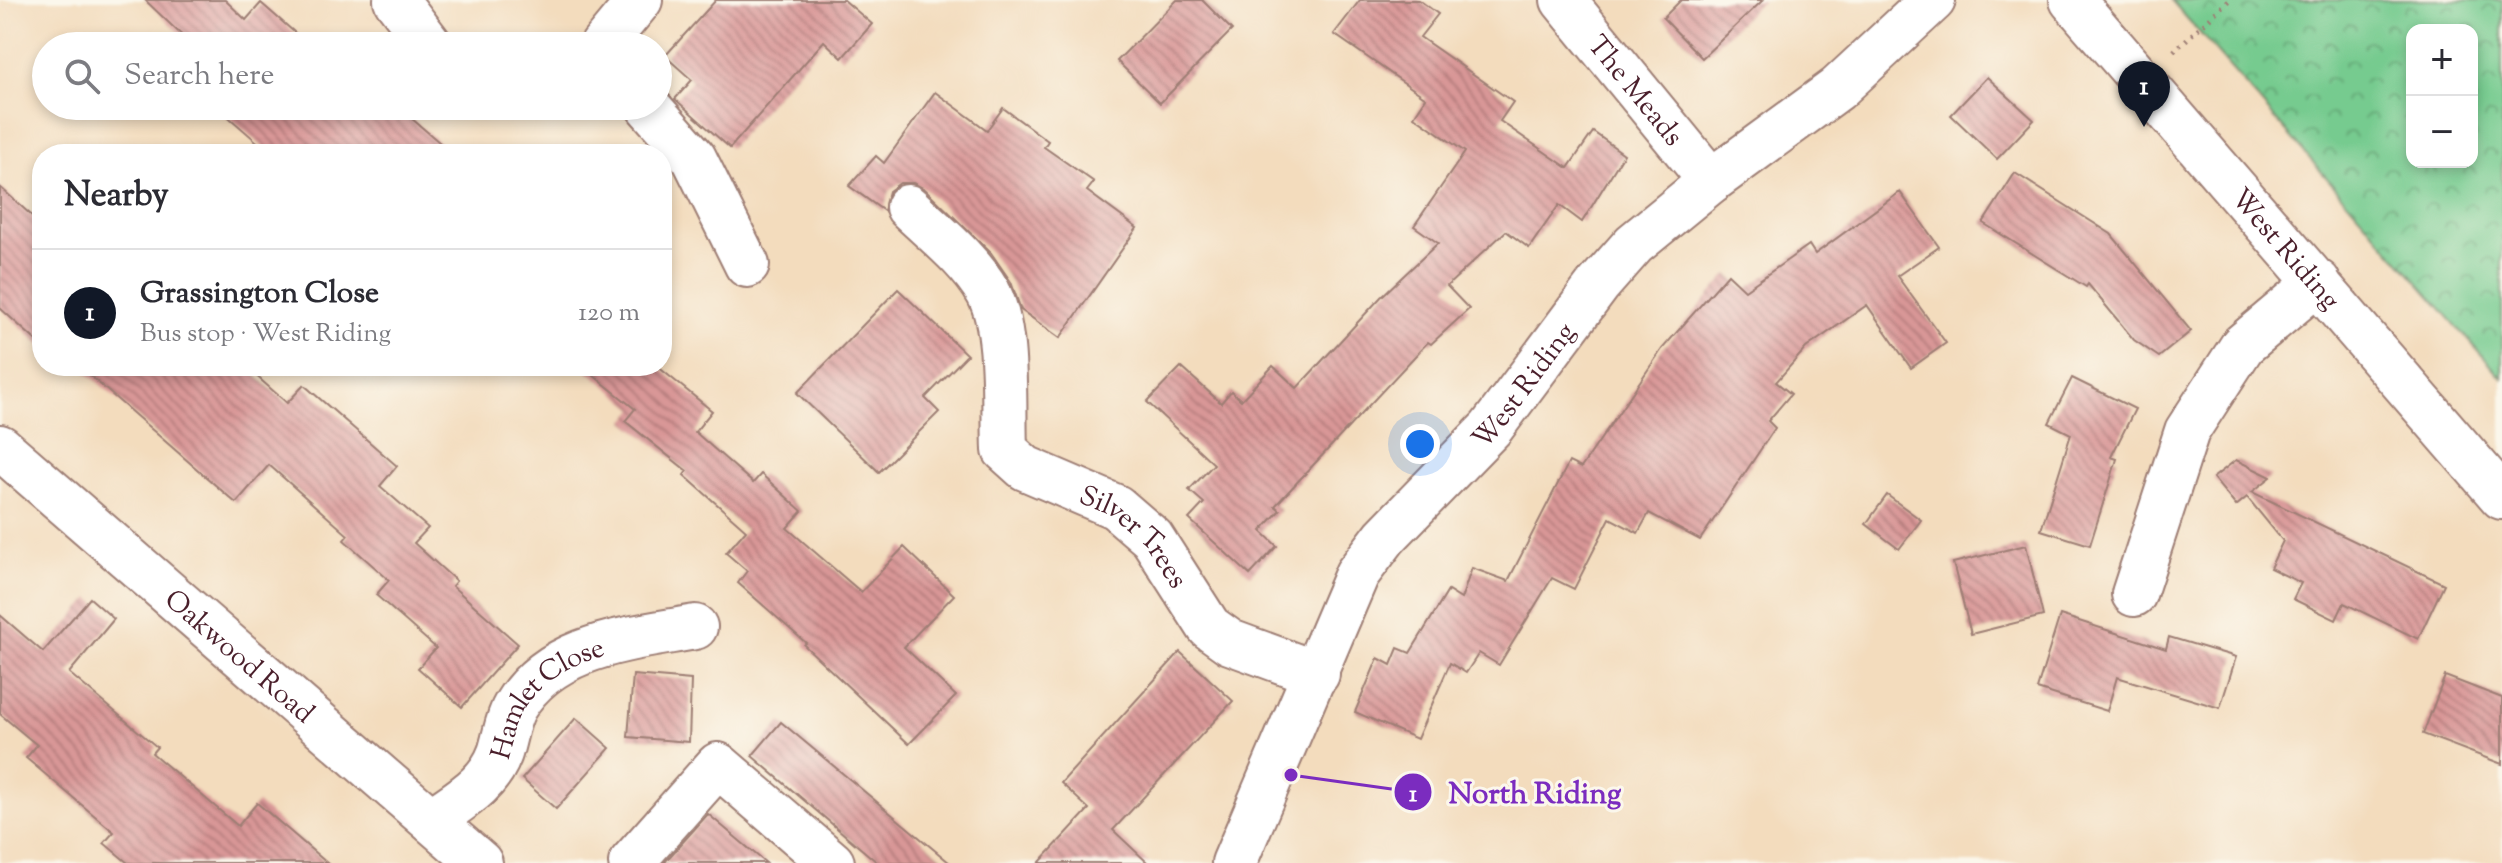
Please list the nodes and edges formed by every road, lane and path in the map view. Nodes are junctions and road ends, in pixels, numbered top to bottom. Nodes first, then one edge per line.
1 (396, 0) edge
2 (640, 0) edge
3 (1563, 0) edge
4 (1933, 0) edge
5 (2072, 0) edge
6 (2229, 0) edge
7 (420, 32) edge
8 (614, 32) edge
9 (2143, 81) junction
10 (660, 120) edge
11 (1711, 181) junction
12 (908, 207) dead end
13 (747, 265) dead end
14 (2318, 282) junction
15 (0, 447) edge
16 (2502, 497) edge
17 (2134, 594) dead end
18 (695, 627) dead end
19 (1317, 674) junction
20 (432, 820) junction
21 (480, 863) edge
22 (631, 863) edge
23 (832, 863) edge
24 (1234, 863) edge

1 - 7 street
2 - 8 street
3 - 11 street, The Meads
4 - 11 street, West Riding
5 - 9 street, West Riding
6 - 9 path
9 - 14 street, West Riding
10 - 13 street
11 - 19 street, West Riding
12 - 19 street, Silver Trees
14 - 16 street, West Riding
14 - 17 street
15 - 20 street, Oakwood Road
18 - 20 street, Hamlet Close
19 - 24 street, West Riding
20 - 21 street, Oakwood Road
22 - 23 street

